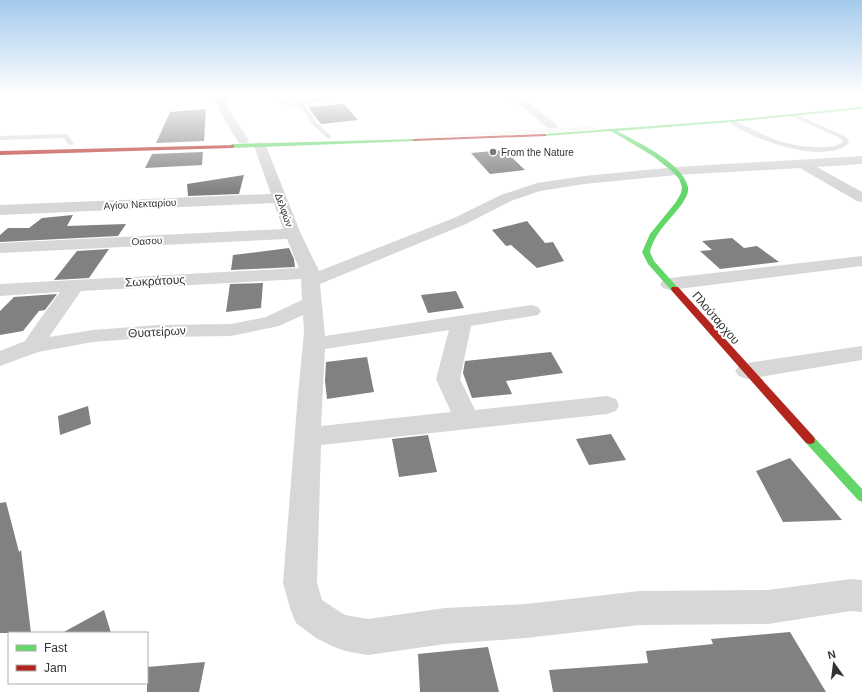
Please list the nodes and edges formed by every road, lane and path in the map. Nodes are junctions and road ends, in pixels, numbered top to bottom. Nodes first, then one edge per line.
1 (235, 127) edge
2 (318, 127) edge
3 (534, 127) edge
4 (614, 127) edge
5 (617, 127) edge
6 (742, 127) edge
7 (821, 127) edge
8 (329, 137) junction
9 (0, 138) edge
10 (243, 140) junction
11 (71, 144) junction
12 (0, 146) edge
13 (260, 146) junction
14 (0, 153) edge
15 (862, 160) edge
16 (803, 164) junction
17 (676, 171) junction
18 (280, 198) junction
19 (862, 198) edge
20 (0, 210) edge
21 (294, 234) junction
22 (0, 248) edge
23 (862, 261) edge
24 (670, 284) junction
25 (75, 286) junction
26 (311, 286) junction
27 (0, 290) edge
28 (532, 311) dead end
29 (461, 322) junction
30 (314, 344) junction
31 (32, 346) junction
32 (862, 354) edge
33 (0, 359) edge
34 (747, 371) junction
35 (607, 405) dead end
36 (468, 421) junction
37 (308, 437) junction
38 (862, 497) edge
39 (862, 596) edge

1 - 10 street
2 - 8 lane
3 - 8 main road
4 - 13 main road
5 - 17 main road, Πλούταρχου
6 - 7 lane
8 - 10 main road
9 - 11 lane
10 - 11 main road
11 - 12 main road
13 - 14 main road
13 - 18 street, Δελφών
15 - 16 street, Θυατείρων
16 - 17 street, Θυατείρων
16 - 19 street
17 - 24 main road, Πλούταρχου
17 - 26 street, Θυατείρων
18 - 20 street, Αγίου Νεκταρίου
18 - 21 street, Δελφών
21 - 22 street, Οασου
21 - 26 street, Δελφών
23 - 24 street
24 - 34 main road, Πλούταρχου
25 - 26 street, Σωκράτους
25 - 27 street, Σωκράτους
25 - 31 street
26 - 30 street, Δελφών
26 - 31 street, Θυατείρων
28 - 29 street
29 - 30 street
29 - 36 street
30 - 37 street, Δελφών
31 - 33 street, Θυατείρων
32 - 34 street
34 - 38 main road, Πλούταρχου
35 - 36 street
36 - 37 street
37 - 39 street, Δελφών

